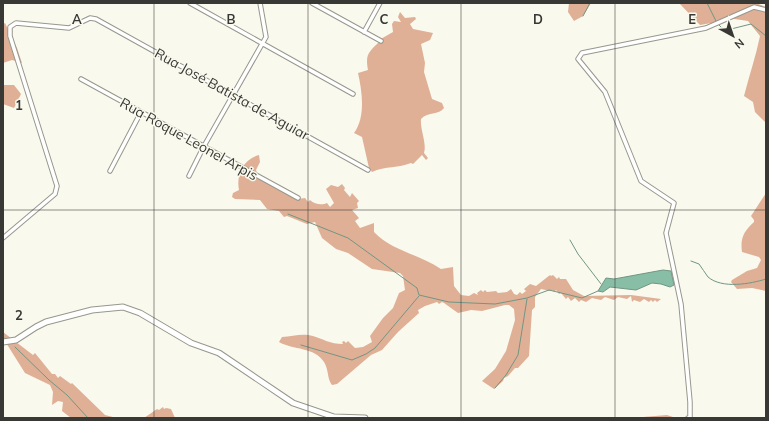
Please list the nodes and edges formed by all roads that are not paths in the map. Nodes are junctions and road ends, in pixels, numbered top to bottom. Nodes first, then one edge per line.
1 (190, 3) edge
2 (260, 3) edge
3 (312, 3) edge
4 (380, 3) edge
5 (766, 10) edge
6 (364, 32) junction
7 (262, 42) junction
8 (381, 42) dead end
9 (81, 79) dead end
10 (353, 94) dead end
11 (234, 95) junction
12 (142, 112) junction
13 (204, 146) junction
14 (368, 170) dead end
15 (110, 171) dead end
16 (189, 176) dead end
17 (298, 198) dead end
18 (3, 238) edge
19 (3, 342) edge
20 (365, 418) edge
21 (688, 418) edge

1 - 7 street
2 - 7 street
3 - 6 street
4 - 6 street
5 - 21 street
6 - 8 street
7 - 10 street
7 - 11 street
9 - 12 street, Rua Roque Leonel Arpis
11 - 13 street
11 - 14 street, Rua José Batista de Aguiar
11 - 18 street, Rua José Batista de Aguiar
12 - 13 street, Rua Roque Leonel Arpis
12 - 15 street
13 - 16 street
13 - 17 street, Rua Roque Leonel Arpis
19 - 20 street

